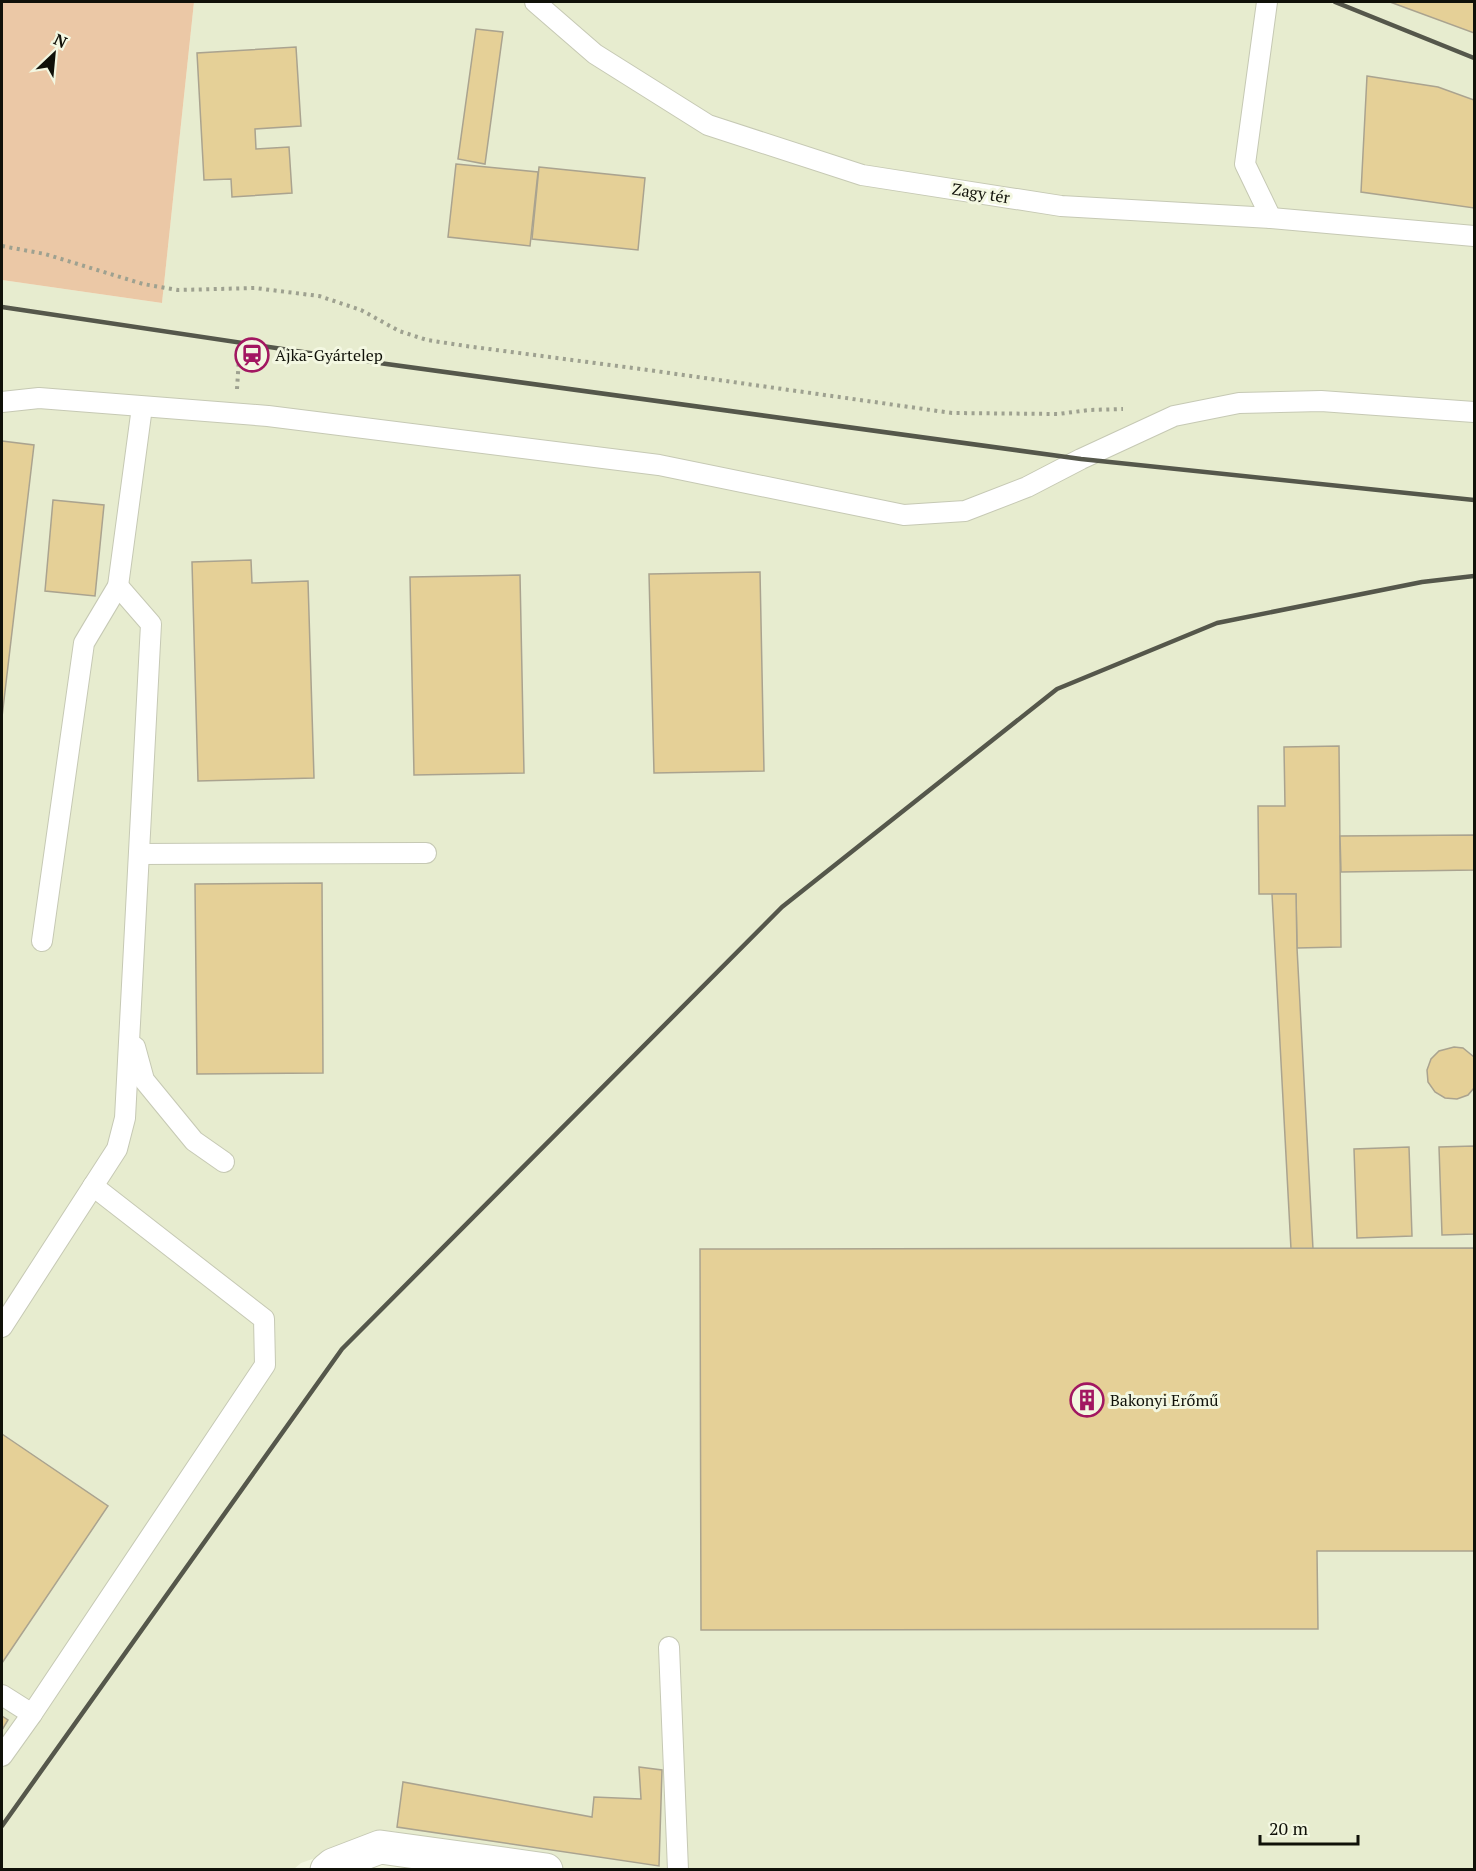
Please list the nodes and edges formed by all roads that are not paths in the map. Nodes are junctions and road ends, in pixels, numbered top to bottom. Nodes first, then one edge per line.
1 (536, 2) edge
2 (1267, 2) edge
3 (1271, 218) junction
4 (1474, 236) edge
5 (2, 402) edge
6 (142, 407) junction
7 (1474, 412) edge
8 (118, 586) junction
9 (426, 853) dead end
10 (140, 854) junction
11 (42, 941) dead end
12 (130, 1027) junction
13 (224, 1162) dead end
14 (93, 1186) junction
15 (2, 1327) edge
16 (669, 1647) dead end
17 (2, 1695) edge
18 (32, 1714) junction
19 (2, 1756) edge
20 (382, 1858) edge
21 (327, 1869) edge
22 (546, 1869) edge
23 (678, 1869) edge

1 - 3 lane, Zagy tér
2 - 3 lane
3 - 4 lane, Zagy tér
5 - 6 lane
6 - 7 lane
6 - 8 lane
8 - 10 lane
8 - 11 lane
9 - 10 lane
10 - 12 lane
12 - 13 lane
12 - 14 lane
14 - 15 lane
14 - 18 lane
16 - 23 lane
17 - 18 lane
18 - 19 lane
20 - 21 street
20 - 22 street

